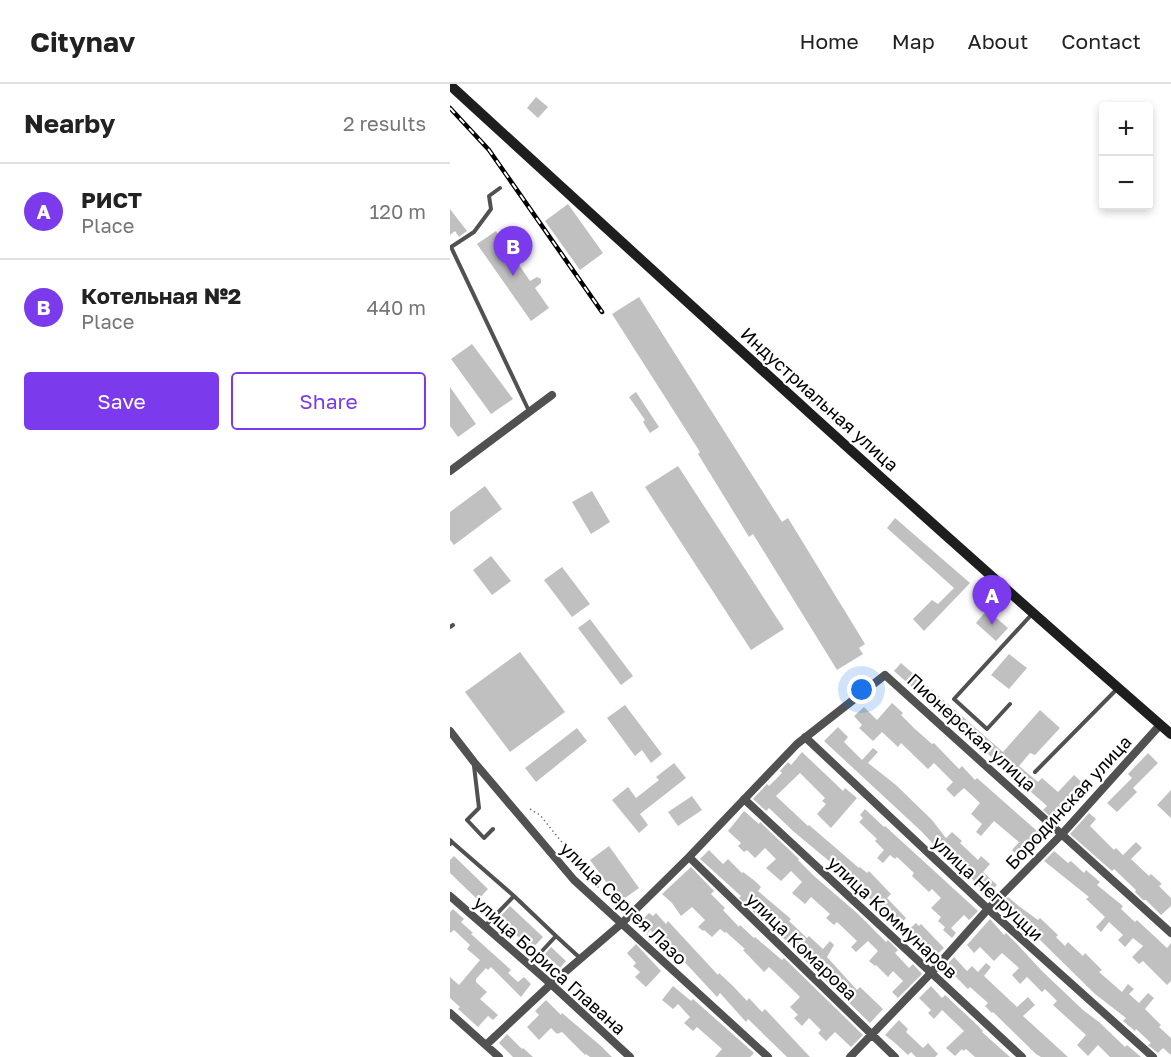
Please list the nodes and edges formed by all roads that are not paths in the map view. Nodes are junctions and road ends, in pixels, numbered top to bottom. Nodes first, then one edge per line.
1 (450, 85) edge
2 (500, 188) dead end
3 (552, 395) dead end
4 (530, 411) junction
5 (450, 471) edge
6 (1034, 613) junction
7 (1118, 687) junction
8 (1010, 704) dead end
9 (1160, 725) junction
10 (450, 731) edge
11 (1171, 734) edge
12 (805, 737) junction
13 (474, 762) junction
14 (1035, 772) dead end
15 (744, 799) junction
16 (494, 829) dead end
17 (1062, 834) junction
18 (451, 842) edge
19 (689, 857) junction
20 (450, 896) edge
21 (513, 896) junction
22 (988, 909) junction
23 (621, 924) junction
24 (484, 927) junction
25 (1171, 933) edge
26 (556, 936) junction
27 (580, 959) junction
28 (529, 965) junction
29 (931, 973) junction
30 (551, 984) junction
31 (450, 1013) edge
32 (872, 1035) junction
33 (486, 1045) junction
34 (500, 1057) edge
35 (630, 1057) edge
36 (768, 1057) edge
37 (850, 1057) edge
38 (895, 1057) edge
39 (1022, 1057) edge
40 (1153, 1057) edge

1 - 6 main road, Индустриальная улица
2 - 4 lane
3 - 4 street
4 - 5 street
6 - 7 main road, Индустриальная улица
6 - 8 lane
7 - 9 main road, Индустриальная улица
7 - 14 lane
9 - 11 main road, Индустриальная улица
9 - 17 street, Бородинская улица
10 - 13 street, улица Сергея Лазо
12 - 15 street
12 - 17 street, Пионерская улица
12 - 22 street, улица Негруцци
13 - 16 lane
13 - 23 street, улица Сергея Лазо
15 - 19 street
15 - 29 street, улица Коммунаров
17 - 22 street, Бородинская улица
17 - 25 street, Пионерская улица
18 - 21 lane
19 - 23 street
19 - 32 street, улица Комарова
20 - 24 street, улица Бориса Главана
21 - 24 lane
21 - 26 lane
22 - 29 street, Бородинская улица
22 - 40 street, улица Негруцци
23 - 27 street
23 - 36 street, улица Сергея Лазо
24 - 28 street, улица Бориса Главана
26 - 27 lane
26 - 28 lane
27 - 30 street
28 - 30 street, улица Бориса Главана
29 - 32 street, Бородинская улица
29 - 39 street, улица Коммунаров
30 - 33 street
30 - 35 street, улица Бориса Главана
31 - 33 street
32 - 37 street, Бородинская улица
32 - 38 street, улица Комарова
33 - 34 street

